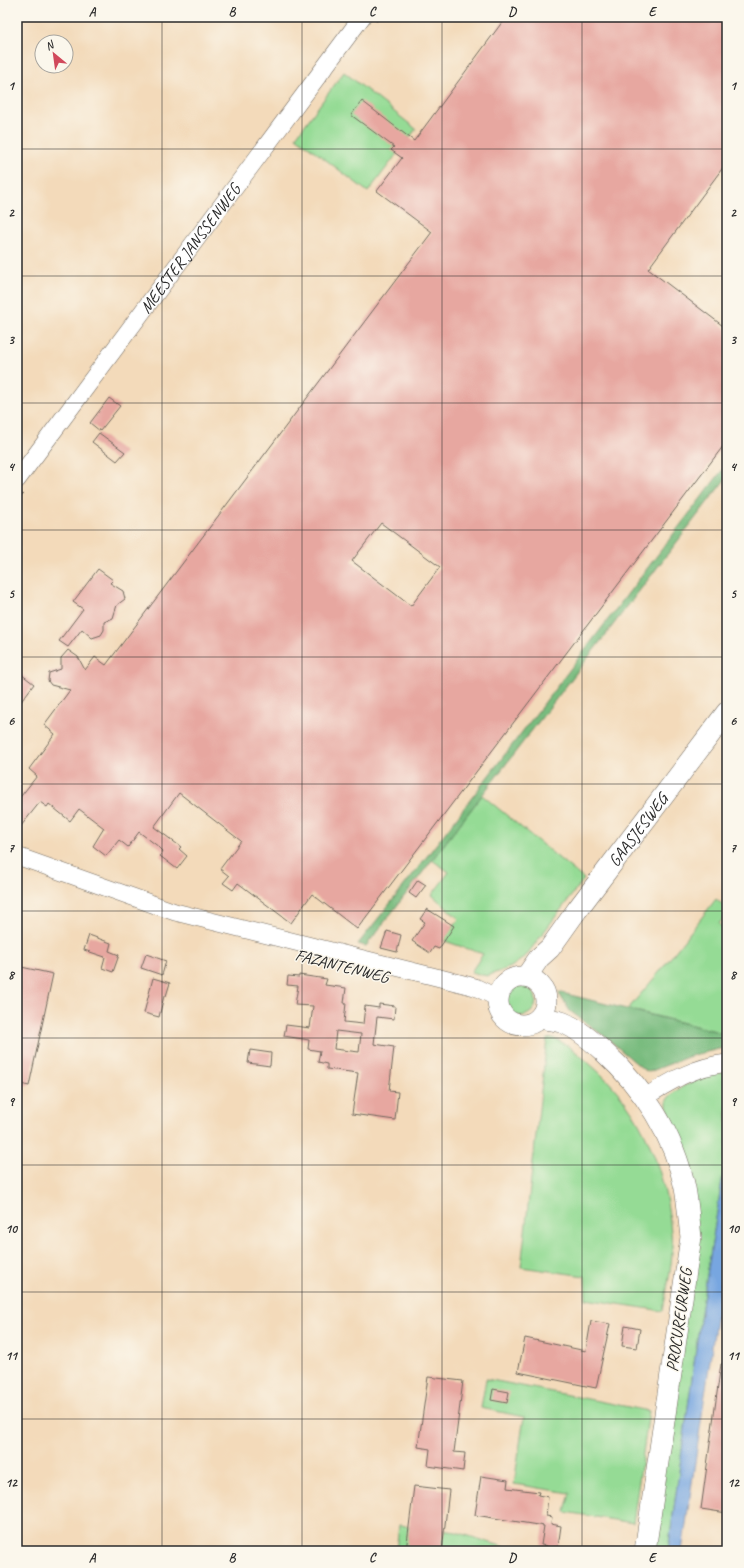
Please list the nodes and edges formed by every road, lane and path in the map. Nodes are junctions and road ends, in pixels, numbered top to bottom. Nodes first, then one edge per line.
1 (362, 17) edge
2 (17, 480) edge
3 (727, 712) edge
4 (17, 856) edge
5 (532, 980) junction
6 (495, 997) junction
7 (540, 1018) junction
8 (727, 1063) edge
9 (645, 1097) junction
10 (645, 1551) edge

1 - 2 street, MEESTER JANSSENWEG
3 - 5 main road, GAASJESWEG
4 - 6 street, FAZANTENWEG
5 - 6 main road
5 - 7 main road
6 - 7 main road
6 - 7 path
7 - 9 main road
8 - 9 street
9 - 10 main road, PROCUREURWEG

